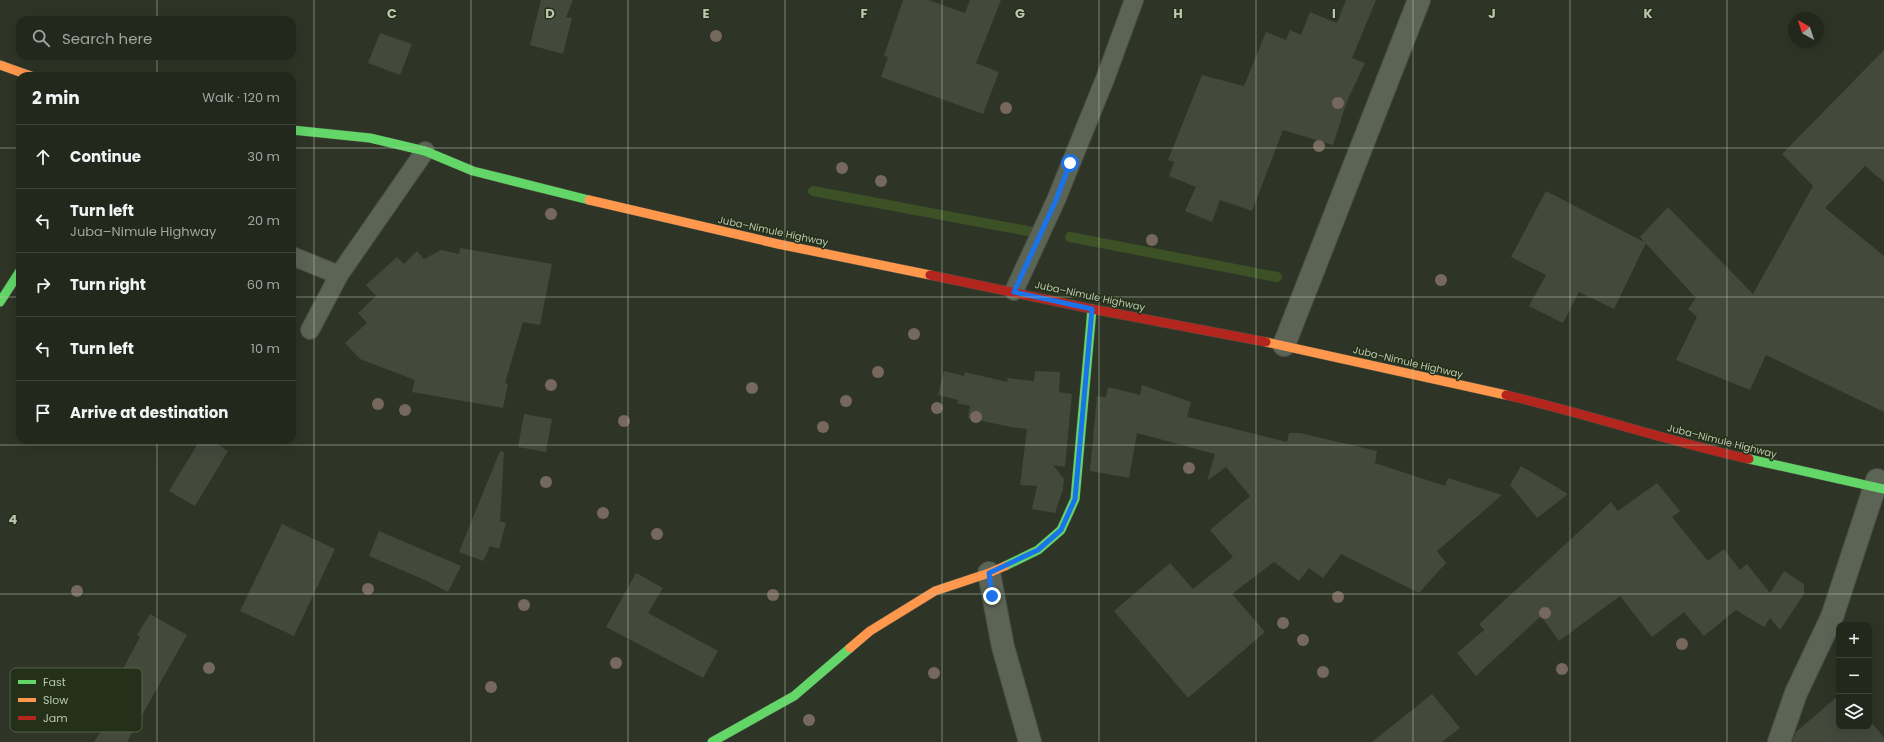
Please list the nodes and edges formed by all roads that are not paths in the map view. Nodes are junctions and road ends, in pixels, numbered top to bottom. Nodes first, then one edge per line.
1 (1134, 0) edge
2 (1419, 0) edge
3 (0, 64) edge
4 (21, 72) edge
5 (296, 130) edge
6 (425, 151) junction
7 (296, 258) edge
8 (339, 275) junction
9 (16, 277) edge
10 (1014, 292) junction
11 (0, 302) edge
12 (1092, 309) junction
13 (310, 330) dead end
14 (1284, 345) junction
15 (1880, 484) edge
16 (989, 573) junction
17 (712, 742) edge
18 (1030, 742) edge
19 (1779, 742) edge

1 - 10 lane
2 - 14 street
3 - 4 main road
5 - 6 main road, Juba–Nimule Highway
6 - 8 lane
6 - 10 main road, Juba–Nimule Highway
7 - 8 lane
8 - 13 lane
9 - 11 main road
10 - 12 main road, Juba–Nimule Highway
12 - 14 main road, Juba–Nimule Highway
12 - 16 main road
14 - 15 main road, Juba–Nimule Highway
15 - 19 street
16 - 17 main road
16 - 18 street

